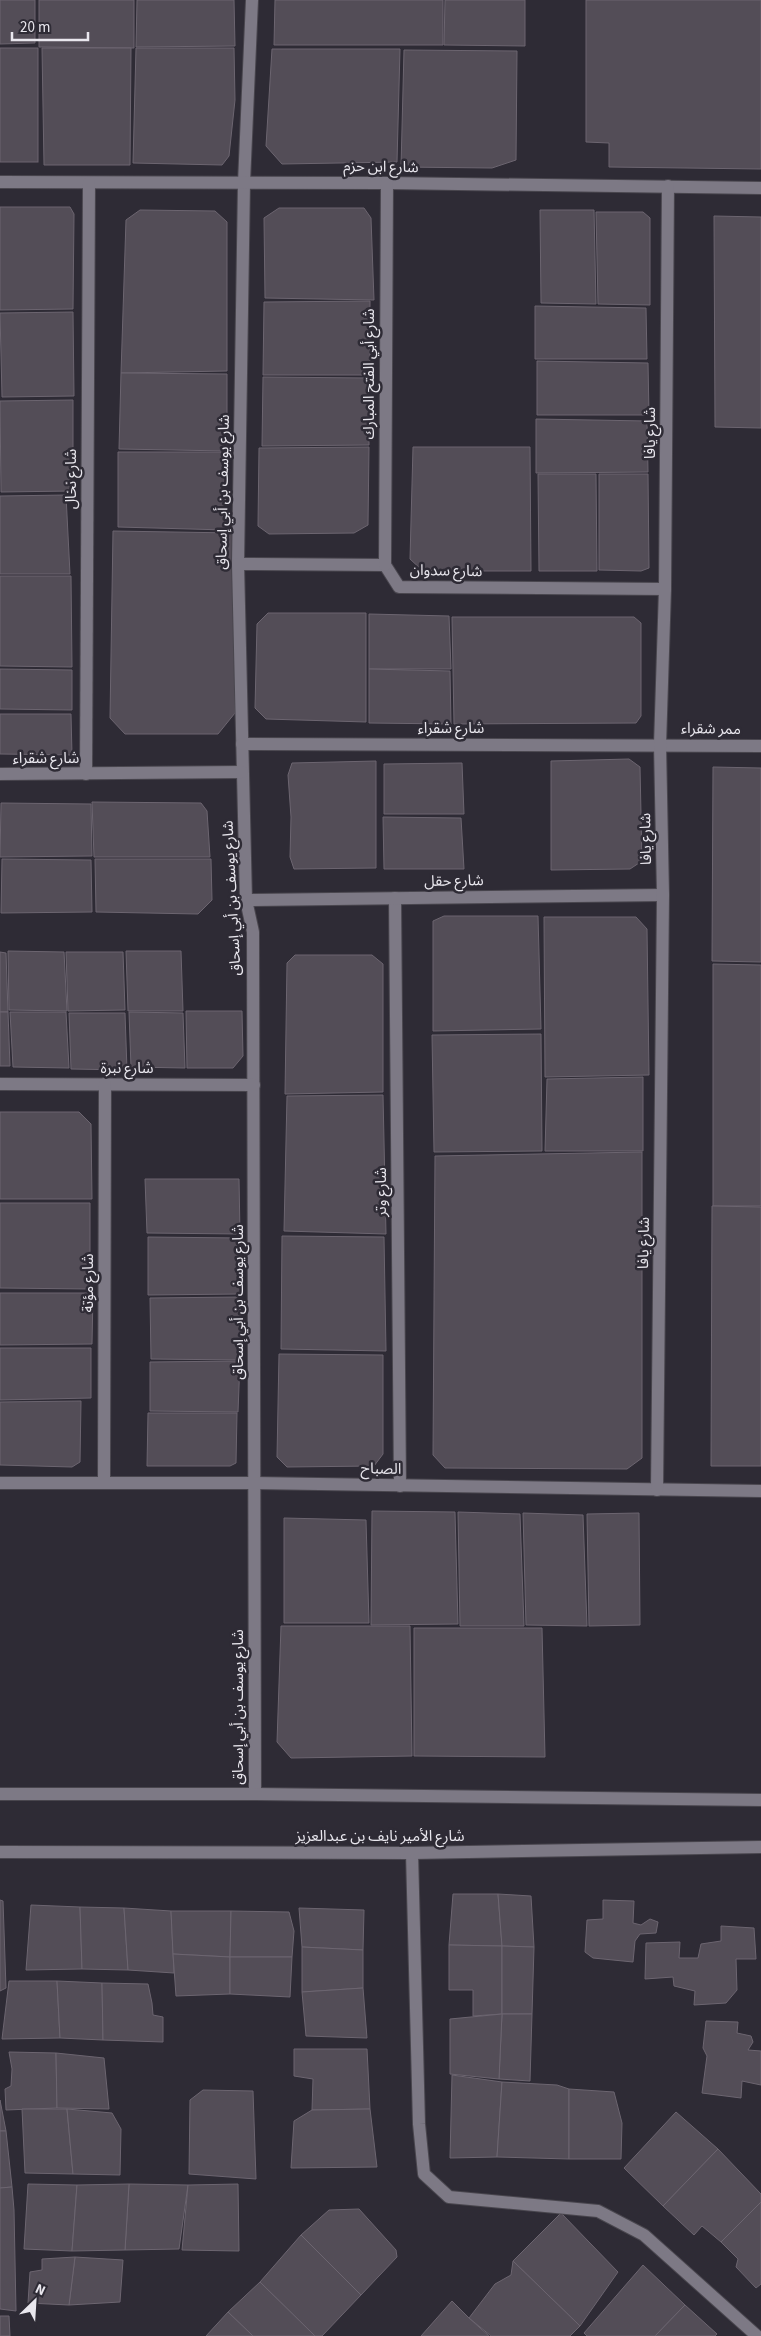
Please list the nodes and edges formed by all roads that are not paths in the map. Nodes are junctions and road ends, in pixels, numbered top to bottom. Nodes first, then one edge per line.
1 (252, 0) edge
2 (0, 182) edge
3 (89, 183) junction
4 (244, 183) junction
5 (386, 183) junction
6 (668, 186) junction
7 (761, 188) edge
8 (238, 564) junction
9 (384, 565) junction
10 (665, 589) junction
11 (242, 744) junction
12 (660, 745) junction
13 (761, 746) edge
14 (242, 772) junction
15 (0, 774) edge
16 (86, 774) junction
17 (663, 895) junction
18 (395, 898) junction
19 (246, 900) junction
20 (0, 1084) edge
21 (105, 1084) junction
22 (254, 1085) junction
23 (104, 1482) junction
24 (0, 1483) edge
25 (255, 1483) junction
26 (400, 1486) junction
27 (657, 1490) junction
28 (761, 1491) edge
29 (0, 1794) edge
30 (255, 1794) junction
31 (761, 1800) edge
32 (761, 1847) edge
33 (0, 1852) edge
34 (412, 1853) junction
35 (756, 2336) edge

1 - 4 street, شارع يوسف بن أبي إسحاق
2 - 3 street, شارع ابن حزم
3 - 4 street, شارع ابن حزم
3 - 16 street, شارع نخال
4 - 5 street, شارع ابن حزم
4 - 8 street, شارع يوسف بن أبي إسحاق
5 - 6 street, شارع ابن حزم
5 - 9 street, شارع أبي الفتح المبارك
6 - 7 street, شارع ابن حزم
6 - 10 street, شارع يافا
8 - 9 street
8 - 11 street, شارع يوسف بن أبي إسحاق
9 - 10 street, شارع سدوان
10 - 12 street, شارع يافا
11 - 12 street, شارع شقراء
11 - 14 street, شارع يوسف بن أبي إسحاق
12 - 13 street, ممر شقراء
12 - 17 street, شارع يافا
14 - 16 street, شارع شقراء
14 - 19 street, شارع يوسف بن أبي إسحاق
15 - 16 street, شارع شقراء
17 - 18 street, شارع حقل
17 - 27 street, شارع يافا
18 - 19 street, شارع حقل
18 - 26 street, شارع وتر
19 - 22 street, شارع يوسف بن أبي إسحاق
20 - 21 street, شارع نبرة
21 - 22 street, شارع نبرة
21 - 23 street, شارع مؤتة
22 - 25 street, شارع يوسف بن أبي إسحاق
23 - 24 street, الصباح
23 - 25 street, الصباح
25 - 26 street, الصباح
25 - 30 street, شارع يوسف بن أبي إسحاق
26 - 27 street, الصباح
27 - 28 street, الصباح
29 - 30 street
30 - 31 street
32 - 34 street, شارع الأمير نايف بن عبدالعزيز
33 - 34 street, شارع الأمير نايف بن عبدالعزيز
34 - 35 street

